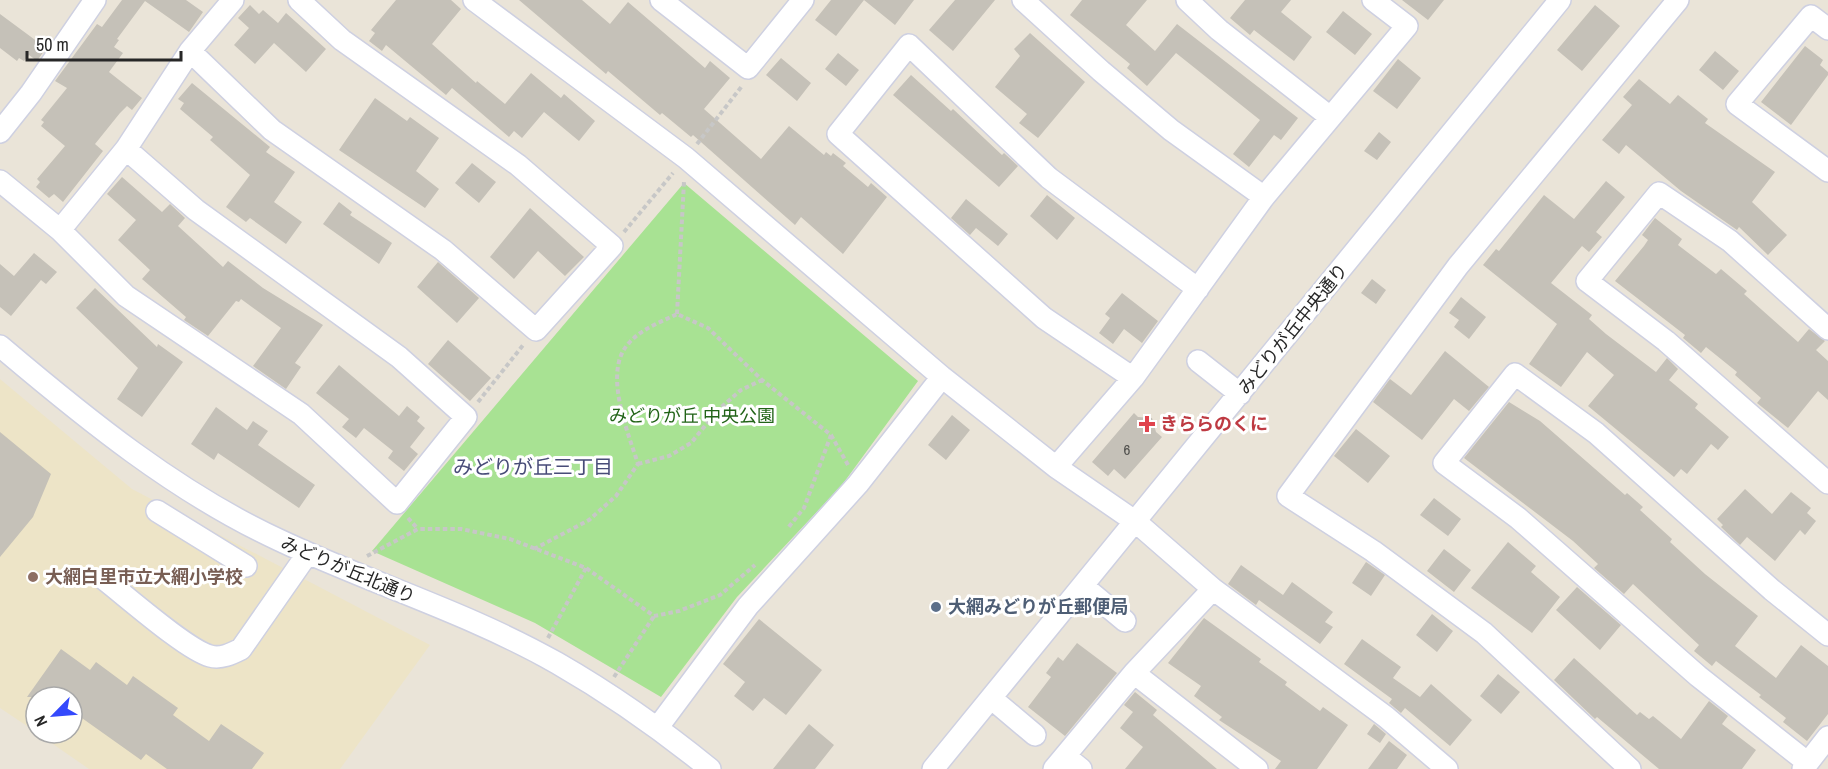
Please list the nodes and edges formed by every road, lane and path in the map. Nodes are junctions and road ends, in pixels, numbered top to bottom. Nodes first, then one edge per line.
1 (95, 0) edge
2 (233, 0) edge
3 (299, 0) edge
4 (474, 0) edge
5 (661, 0) edge
6 (803, 0) edge
7 (1023, 0) edge
8 (1187, 0) edge
9 (1373, 0) edge
10 (1560, 0) edge
11 (1678, 0) edge
12 (1828, 29) edge
13 (190, 51) junction
14 (748, 68) junction
15 (1330, 117) junction
16 (0, 132) edge
17 (126, 148) junction
18 (686, 158) junction
19 (1828, 171) edge
20 (0, 181) edge
21 (1264, 197) junction
22 (60, 230) junction
23 (612, 246) junction
24 (1198, 289) junction
25 (677, 314) junction
26 (1828, 329) edge
27 (536, 330) junction
28 (0, 346) edge
29 (1198, 361) dead end
30 (942, 377) junction
31 (1132, 378) junction
32 (762, 380) junction
33 (1240, 394) junction
34 (466, 417) junction
35 (831, 435) junction
36 (638, 464) junction
37 (1056, 467) junction
38 (1828, 483) edge
39 (858, 484) junction
40 (157, 511) dead end
41 (1136, 522) junction
42 (784, 532) dead end
43 (534, 549) junction
44 (308, 553) junction
45 (758, 562) dead end
46 (246, 566) dead end
47 (586, 568) junction
48 (352, 572) junction
49 (105, 580) dead end
50 (1083, 586) junction
51 (1213, 589) junction
52 (654, 616) junction
53 (1125, 621) dead end
54 (1828, 635) edge
55 (540, 655) junction
56 (1134, 673) junction
57 (604, 692) junction
58 (991, 699) junction
59 (658, 727) junction
60 (1035, 735) dead end
61 (1828, 737) edge
62 (1067, 765) edge
63 (1805, 766) edge
64 (710, 769) edge
65 (933, 769) edge
66 (1257, 769) edge
67 (1447, 769) edge
68 (1630, 769) edge

1 - 16 street
2 - 13 street
3 - 23 street
4 - 18 street
5 - 14 street
6 - 14 street
7 - 21 street
8 - 15 street
9 - 15 street
10 - 33 street, みどりが丘中央通り
11 - 68 street
12 - 19 street
13 - 17 street
13 - 27 street
14 - 18 path
15 - 21 street
17 - 22 street
17 - 34 street
18 - 23 path
18 - 25 path
18 - 30 street
20 - 22 street
21 - 24 street
22 - 34 street
23 - 27 street
24 - 31 street
24 - 31 street
25 - 32 path
25 - 36 path
26 - 38 street
27 - 34 path
28 - 44 street, みどりが丘北通り
29 - 33 street
30 - 37 street
30 - 39 street
31 - 37 street
32 - 35 path
32 - 36 path
33 - 41 street, みどりが丘中央通り
35 - 39 path
35 - 42 path
36 - 43 path
37 - 41 street
39 - 59 street
40 - 46 street
41 - 50 street, みどりが丘中央通り
41 - 51 street
43 - 47 path
43 - 48 path
44 - 48 street, みどりが丘北通り
44 - 49 street
45 - 52 path
47 - 52 path
47 - 55 path
48 - 55 street, みどりが丘北通り
50 - 53 street
50 - 58 street, みどりが丘中央通り
51 - 56 street
51 - 67 street
52 - 57 path
54 - 63 street
55 - 57 street, みどりが丘北通り
56 - 62 street
56 - 66 street
57 - 59 street, みどりが丘北通り
58 - 60 street
58 - 65 street, みどりが丘中央通り
59 - 64 street, みどりが丘北通り
61 - 63 street

